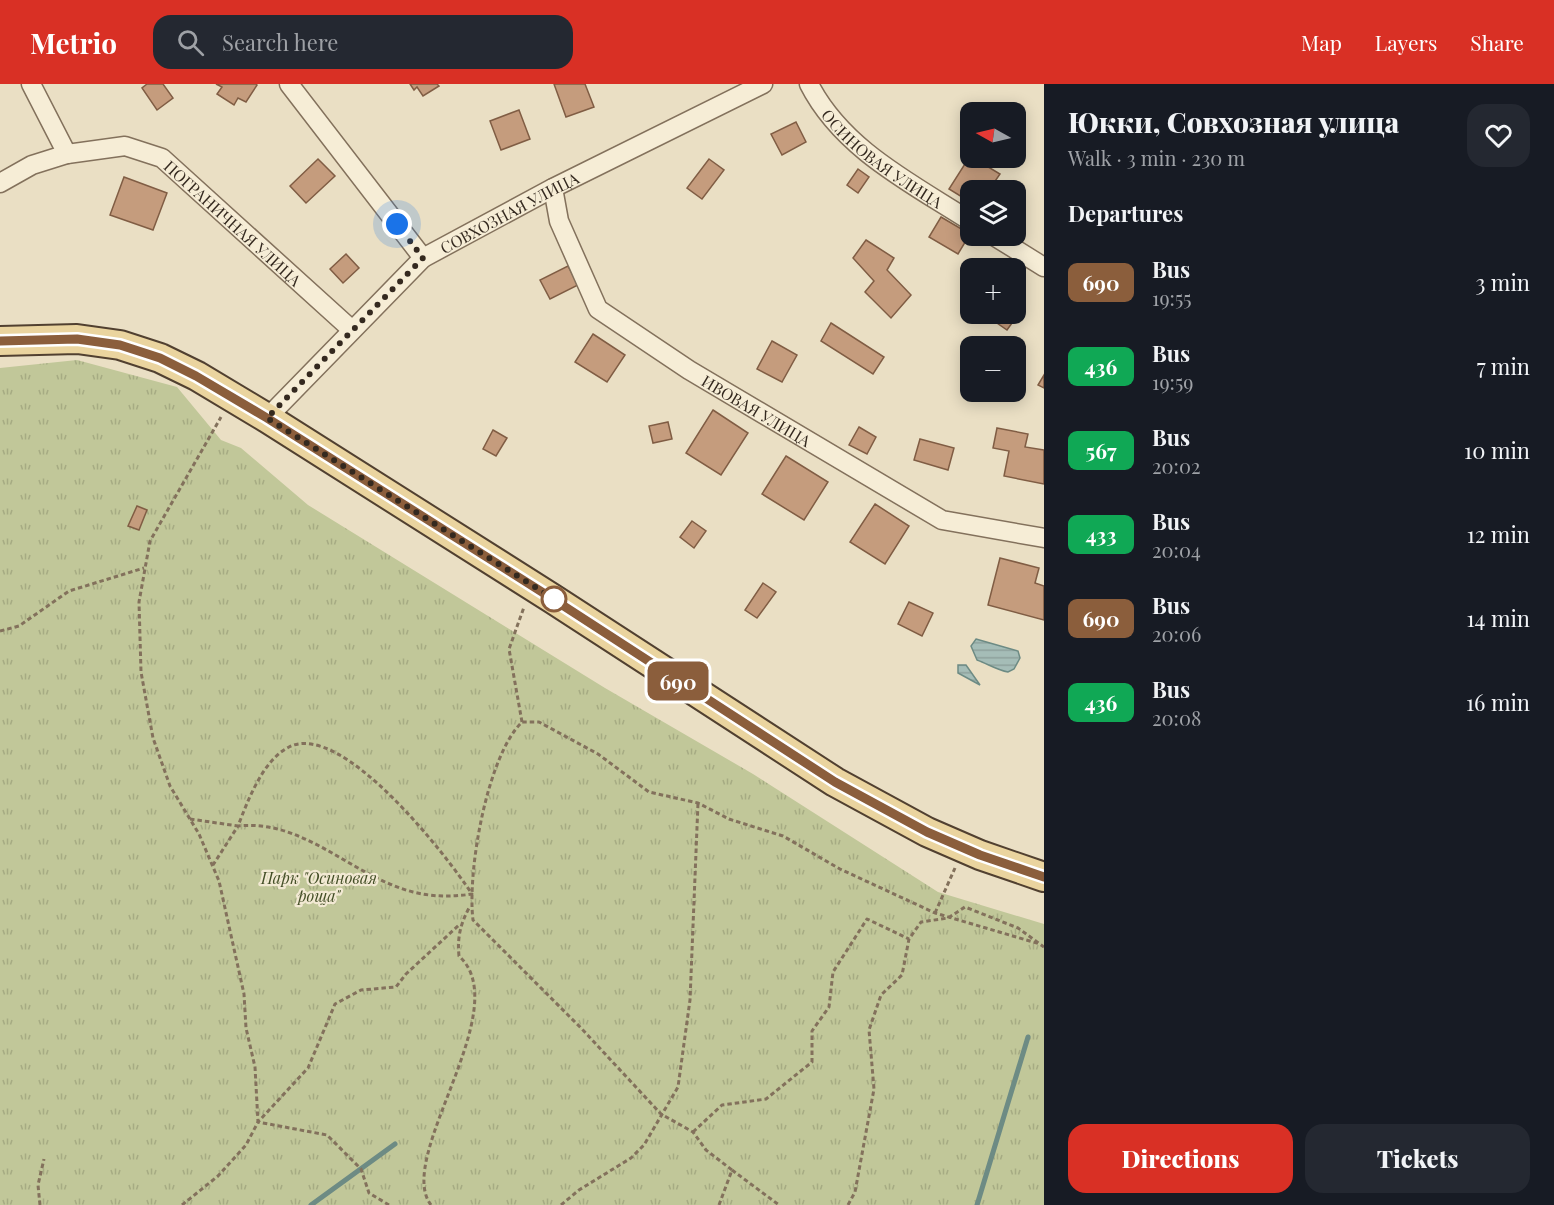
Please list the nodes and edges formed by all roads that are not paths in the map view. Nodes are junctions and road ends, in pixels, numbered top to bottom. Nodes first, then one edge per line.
1 (31, 84) edge
2 (289, 84) edge
3 (763, 84) edge
4 (809, 84) edge
5 (67, 154) junction
6 (0, 183) edge
7 (553, 188) junction
8 (960, 215) edge
9 (1010, 246) edge
10 (423, 258) junction
11 (1044, 267) edge
12 (352, 330) junction
13 (0, 341) edge
14 (267, 418) junction
15 (1044, 538) edge
16 (1044, 877) edge

1 - 5 street
2 - 10 street
3 - 7 street, СОВХОЗНАЯ УЛИЦА
4 - 8 street, ОСИНОВАЯ УЛИЦА
5 - 6 street, ПОГРАНИЧНАЯ УЛИЦА
5 - 12 street, ПОГРАНИЧНАЯ УЛИЦА
7 - 10 street, СОВХОЗНАЯ УЛИЦА
7 - 15 street, ИВОВАЯ УЛИЦА
9 - 11 street
10 - 12 street, СОВХОЗНАЯ УЛИЦА
12 - 14 street, СОВХОЗНАЯ УЛИЦА
13 - 14 main road
14 - 16 main road

